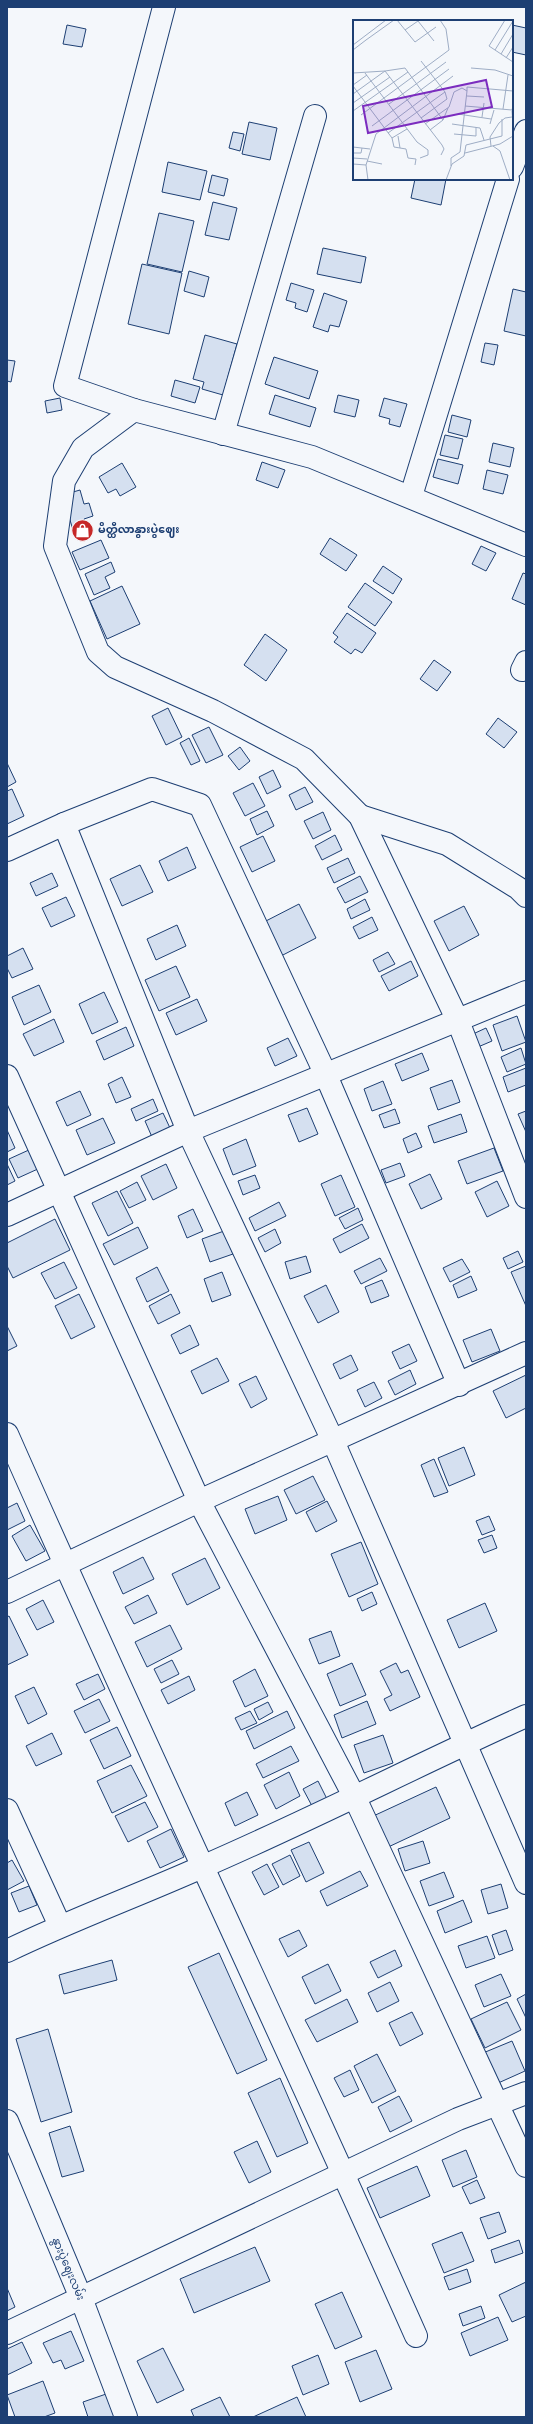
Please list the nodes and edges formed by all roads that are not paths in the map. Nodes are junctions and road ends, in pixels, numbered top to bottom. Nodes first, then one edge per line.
1 (164, 7) edge
2 (315, 116) dead end
3 (526, 131) edge
4 (516, 162) edge
5 (508, 180) edge
6 (134, 410) junction
7 (223, 434) junction
8 (411, 496) junction
9 (526, 545) edge
10 (360, 816) junction
11 (64, 824) junction
12 (7, 850) edge
13 (526, 896) edge
14 (526, 992) edge
15 (458, 1021) junction
16 (324, 1073) junction
17 (7, 1076) edge
18 (188, 1131) junction
19 (60, 1189) junction
20 (526, 1197) edge
21 (7, 1215) edge
22 (526, 1353) edge
23 (459, 1385) junction
24 (7, 1434) edge
25 (333, 1440) junction
26 (199, 1500) junction
27 (65, 1566) junction
28 (7, 1592) edge
29 (526, 1716) edge
30 (465, 1743) junction
31 (355, 1798) junction
32 (7, 1810) edge
33 (202, 1868) junction
34 (526, 1883) edge
35 (60, 1926) junction
36 (7, 1951) edge
37 (526, 2093) edge
38 (498, 2106) junction
39 (7, 2122) edge
40 (526, 2166) edge
41 (344, 2173) junction
42 (81, 2298) junction
43 (7, 2333) edge
44 (416, 2336) dead end
45 (126, 2417) edge

1 - 6 street
2 - 7 street
3 - 4 street
5 - 8 street
6 - 7 street
6 - 10 street
7 - 8 street
8 - 9 street
10 - 13 street
10 - 15 street
11 - 12 street
11 - 16 street
11 - 18 street
14 - 15 street
15 - 16 street
15 - 20 street
16 - 18 street
16 - 23 street
17 - 19 street
18 - 19 street
18 - 25 street
19 - 21 street
19 - 26 street
22 - 23 street
23 - 25 street
24 - 27 street
25 - 26 street
25 - 30 street
26 - 27 street
26 - 31 street
27 - 28 street
27 - 33 street
29 - 30 street
30 - 31 street
30 - 34 street
31 - 33 street
31 - 38 street
32 - 35 street
33 - 35 street
33 - 41 street
35 - 36 street
37 - 38 street
38 - 40 street
38 - 41 street
39 - 42 street, နွားပွဲဈေးလမ်း
41 - 42 street
41 - 44 street
42 - 43 street
42 - 45 street, နွားပွဲဈေးလမ်း

